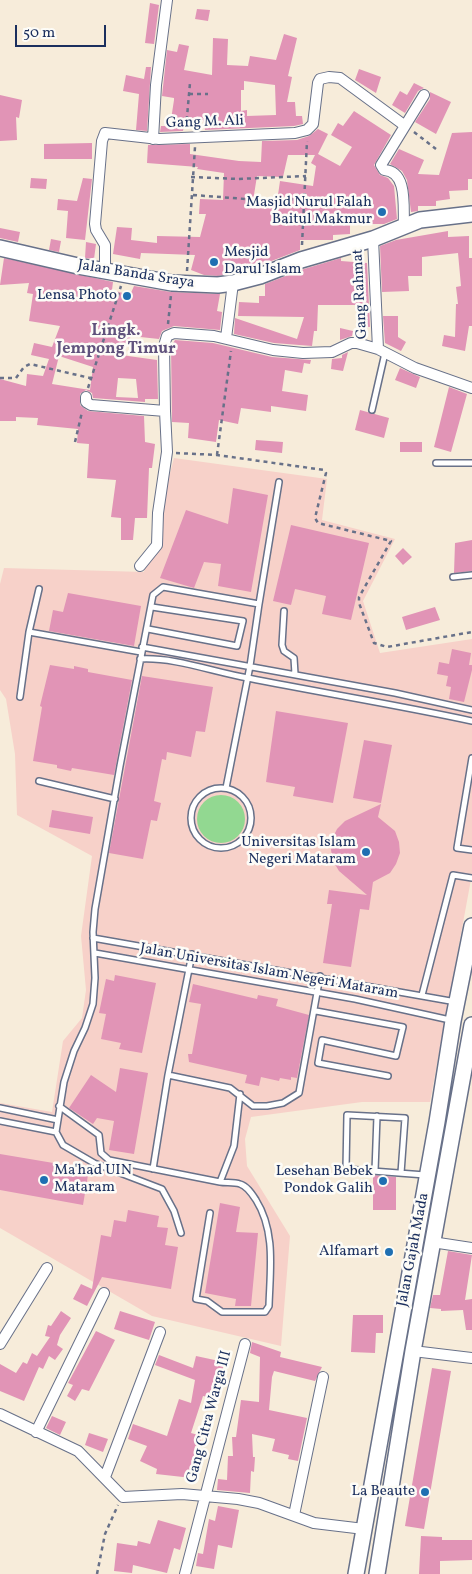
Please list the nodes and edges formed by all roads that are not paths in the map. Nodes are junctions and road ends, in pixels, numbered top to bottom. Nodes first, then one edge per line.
1 (167, 0) edge
2 (424, 95) dead end
3 (404, 125) junction
4 (153, 139) junction
5 (472, 214) edge
6 (404, 225) junction
7 (373, 239) junction
8 (0, 248) edge
9 (105, 271) junction
10 (233, 283) junction
11 (229, 339) junction
12 (382, 350) junction
13 (472, 388) edge
14 (86, 397) road end
15 (165, 410) junction
16 (372, 410) dead end
17 (436, 463) dead end
18 (472, 463) edge
19 (279, 482) dead end
20 (140, 566) dead end
21 (472, 574) edge
22 (453, 577) dead end
23 (40, 589) dead end
24 (259, 604) junction
25 (152, 607) junction
26 (284, 611) dead end
27 (148, 628) junction
28 (29, 632) junction
29 (142, 650) junction
30 (140, 659) junction
31 (250, 666) junction
32 (295, 674) junction
33 (248, 678) junction
34 (20, 697) dead end
35 (472, 710) edge
36 (472, 721) edge
37 (472, 758) edge
38 (39, 781) dead end
39 (226, 788) junction
40 (115, 799) junction
41 (472, 850) edge
42 (472, 878) edge
43 (472, 926) edge
44 (93, 938) junction
45 (95, 953) junction
46 (192, 954) junction
47 (189, 970) junction
48 (320, 976) junction
49 (318, 992) junction
50 (422, 995) junction
51 (457, 1002) junction
52 (316, 1011) junction
53 (453, 1021) junction
54 (472, 1025) edge
55 (168, 1075) junction
56 (388, 1076) dead end
57 (467, 1079) edge
58 (240, 1094) junction
59 (59, 1106) junction
60 (0, 1108) edge
61 (377, 1116) junction
62 (0, 1120) edge
63 (58, 1120) junction
64 (437, 1122) junction
65 (454, 1124) junction
66 (56, 1132) junction
67 (153, 1170) junction
68 (375, 1171) junction
69 (401, 1173) junction
70 (428, 1176) junction
71 (220, 1182) junction
72 (210, 1213) dead end
73 (181, 1233) dead end
74 (432, 1242) junction
75 (472, 1248) edge
76 (47, 1268) dead end
77 (104, 1294) dead end
78 (160, 1332) dead end
79 (0, 1344) edge
80 (245, 1344) dead end
81 (413, 1351) junction
82 (472, 1358) edge
83 (324, 1376) dead end
84 (0, 1414) edge
85 (36, 1432) junction
86 (376, 1462) junction
87 (395, 1466) junction
88 (105, 1477) junction
89 (204, 1498) junction
90 (294, 1515) junction
91 (364, 1529) junction
92 (184, 1574) edge
93 (356, 1574) edge
94 (377, 1574) edge

1 - 4 street
2 - 3 street
3 - 4 street, Gang M. Ali
3 - 6 street
4 - 9 street, Gang M. Ali
5 - 6 main road, Jalan Banda Sraya
6 - 7 main road, Jalan Banda Sraya
7 - 10 main road, Jalan Banda Sraya
7 - 12 street, Gang Rahmat
8 - 9 main road, Jalan Banda Sraya
9 - 10 main road, Jalan Banda Sraya
10 - 11 street
11 - 12 street
11 - 15 street
12 - 13 street
12 - 16 lane
14 - 15 street
15 - 20 street
17 - 18 lane
19 - 24 lane
21 - 22 lane
23 - 28 lane
24 - 25 lane
24 - 31 lane
25 - 27 lane
25 - 27 lane
26 - 32 lane
27 - 29 lane
28 - 29 lane
28 - 34 lane
29 - 30 lane
29 - 31 lane
30 - 33 lane
30 - 40 lane
31 - 32 lane
31 - 33 lane
32 - 35 lane
33 - 36 lane
33 - 39 lane
37 - 41 lane
38 - 40 lane
39 - 39 lane
40 - 44 lane
42 - 50 lane
43 - 51 main road, Jalan Gajah Mada
44 - 45 lane
44 - 46 lane, Jalan Universitas Islam Negeri Mataram
45 - 47 lane, Jalan Universitas Islam Negeri Mataram
45 - 59 lane
46 - 47 lane
46 - 48 lane, Jalan Universitas Islam Negeri Mataram
47 - 49 lane, Jalan Universitas Islam Negeri Mataram
47 - 55 lane
48 - 49 lane
48 - 50 lane, Jalan Universitas Islam Negeri Mataram
49 - 52 lane
49 - 53 lane, Jalan Universitas Islam Negeri Mataram
50 - 51 lane, Jalan Universitas Islam Negeri Mataram
51 - 53 main road, Jalan Gajah Mada
52 - 56 lane
52 - 58 lane
53 - 64 main road, Jalan Gajah Mada
54 - 57 main road, Jalan Gajah Mada
55 - 58 lane
55 - 67 lane
57 - 65 main road, Jalan Gajah Mada
58 - 71 lane
59 - 63 lane
59 - 67 lane
60 - 63 lane
61 - 68 lane
61 - 68 lane
61 - 69 lane
62 - 66 lane
63 - 66 lane
64 - 65 main road
64 - 70 main road, Jalan Gajah Mada
65 - 74 main road, Jalan Gajah Mada
66 - 73 lane
67 - 71 lane
68 - 69 lane
69 - 70 lane
70 - 86 main road, Jalan Gajah Mada
71 - 72 lane
74 - 75 street
74 - 81 main road, Jalan Gajah Mada
76 - 79 street
77 - 85 street
78 - 88 street
80 - 89 street, Gang Citra Warga III
81 - 82 street
81 - 87 main road, Jalan Gajah Mada
83 - 90 street
84 - 85 street
85 - 88 street
86 - 87 main road
86 - 91 main road, Jalan Gajah Mada
87 - 94 main road, Jalan Gajah Mada
88 - 89 street
89 - 90 street
89 - 92 street, Gang Citra Warga III
90 - 91 street
91 - 93 main road, Jalan Gajah Mada

